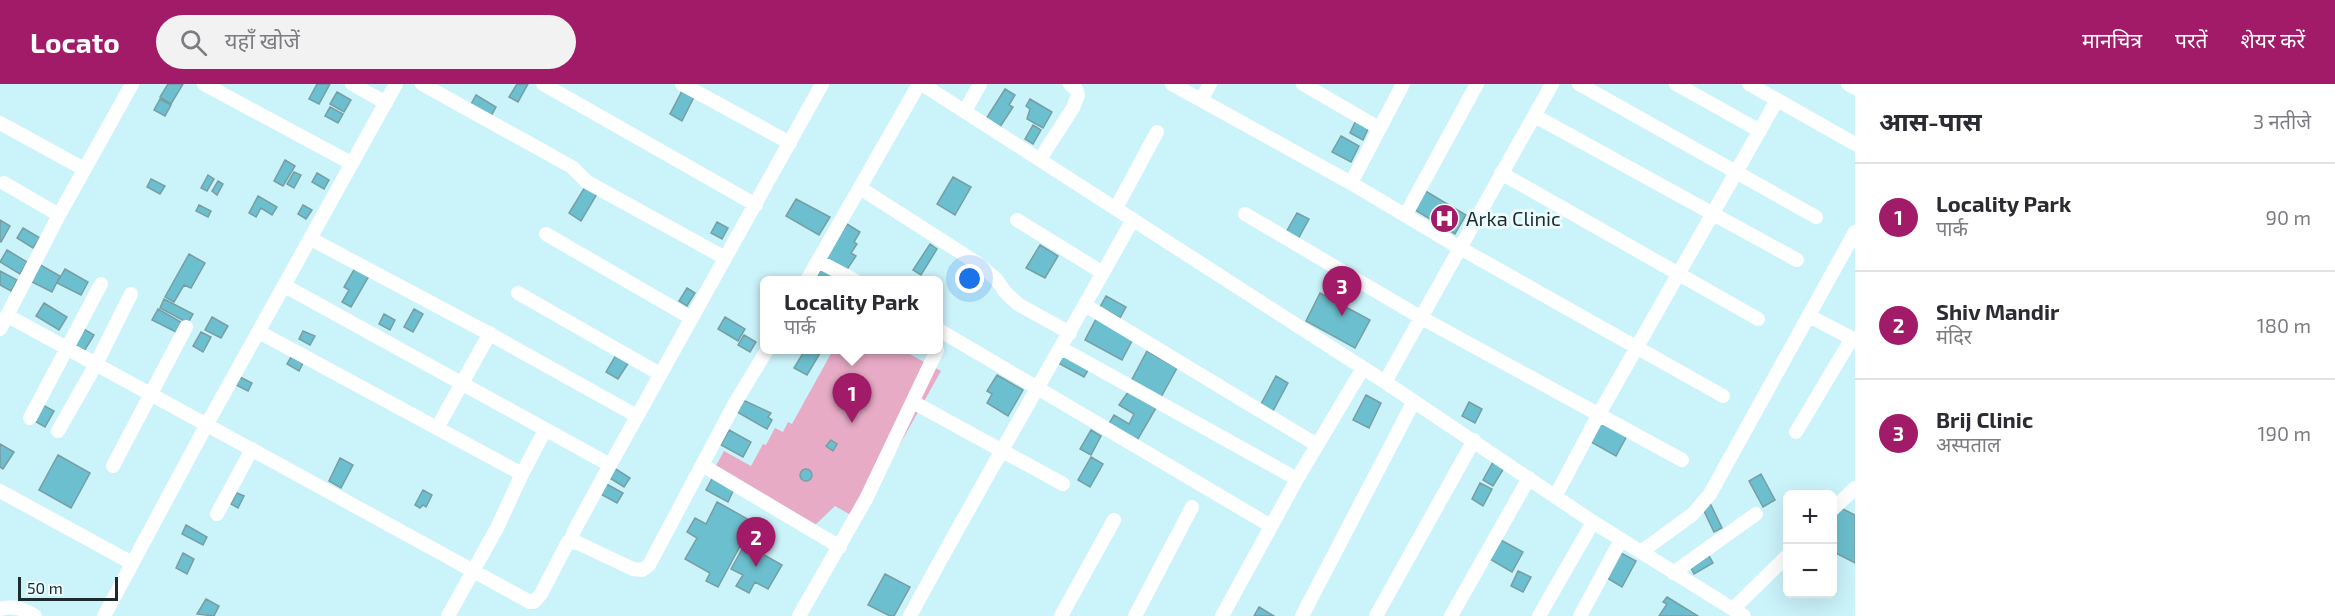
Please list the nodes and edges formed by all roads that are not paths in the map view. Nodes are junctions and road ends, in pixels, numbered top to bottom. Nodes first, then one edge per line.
1 (132, 84) edge
2 (204, 84) edge
3 (352, 84) edge
4 (396, 84) edge
5 (422, 84) edge
6 (543, 84) edge
7 (682, 84) edge
8 (822, 84) edge
9 (921, 84) edge
10 (980, 84) edge
11 (1070, 84) edge
12 (1172, 84) edge
13 (1210, 84) edge
14 (1303, 84) edge
15 (1403, 84) edge
16 (1477, 84) edge
17 (1552, 84) edge
18 (1579, 84) edge
19 (1676, 84) edge
20 (1749, 84) edge
21 (1848, 84) edge
22 (1855, 88) edge
23 (1201, 100) junction
24 (1777, 100) junction
25 (386, 103) junction
26 (965, 111) junction
27 (1535, 116) junction
28 (0, 123) edge
29 (1379, 128) junction
30 (1760, 131) junction
31 (1158, 132) dead end
32 (790, 143) junction
33 (1855, 144) edge
34 (1040, 159) junction
35 (351, 163) junction
36 (84, 169) junction
37 (1502, 173) junction
38 (1735, 173) junction
39 (4, 183) dead end
40 (1351, 183) junction
41 (860, 188) junction
42 (756, 205) junction
43 (1116, 208) junction
44 (1245, 214) dead end
45 (1406, 214) junction
46 (1712, 214) junction
47 (58, 215) junction
48 (1816, 217) dead end
49 (1133, 219) junction
50 (1017, 220) dead end
51 (1855, 232) edge
52 (546, 234) dead end
53 (311, 239) junction
54 (1460, 248) junction
55 (725, 258) junction
56 (1797, 260) dead end
57 (818, 261) junction
58 (1102, 273) junction
59 (1678, 274) junction
60 (809, 276) edge
61 (846, 276) edge
62 (101, 284) dead end
63 (285, 286) junction
64 (518, 293) dead end
65 (131, 294) dead end
66 (1085, 305) junction
67 (8, 316) junction
68 (1809, 316) junction
69 (1420, 317) junction
70 (691, 318) junction
71 (1758, 319) dead end
72 (186, 327) dead end
73 (0, 330) edge
74 (259, 332) junction
75 (490, 333) junction
76 (1070, 333) junction
77 (943, 337) edge
78 (1854, 339) edge
79 (1061, 348) junction
80 (1638, 348) junction
81 (68, 350) junction
82 (765, 354) edge
83 (935, 354) edge
84 (95, 366) junction
85 (1363, 368) junction
86 (660, 374) junction
87 (1385, 382) junction
88 (462, 384) junction
89 (1036, 389) junction
90 (150, 394) junction
91 (1723, 396) dead end
92 (1414, 401) junction
93 (913, 402) junction
94 (1599, 414) junction
95 (637, 416) junction
96 (30, 418) dead end
97 (207, 424) junction
98 (437, 428) junction
99 (545, 430) junction
100 (58, 431) dead end
101 (1796, 432) dead end
102 (1474, 440) junction
103 (1317, 445) junction
104 (252, 449) junction
105 (1000, 450) junction
106 (1683, 460) dead end
107 (609, 465) junction
108 (702, 465) junction
109 (113, 466) dead end
110 (522, 474) junction
111 (1529, 478) junction
112 (1297, 479) junction
113 (1063, 484) dead end
114 (1855, 488) edge
115 (0, 490) edge
116 (1556, 495) junction
117 (1837, 506) edge
118 (1192, 507) dead end
119 (217, 514) dead end
120 (1756, 514) dead end
121 (1114, 520) dead end
122 (1593, 522) junction
123 (1271, 526) junction
124 (1621, 540) junction
125 (570, 542) junction
126 (840, 547) junction
127 (1641, 552) junction
128 (1783, 561) edge
129 (132, 562) junction
130 (473, 570) junction
131 (1673, 573) junction
132 (0, 609) edge
133 (1738, 613) edge
134 (35, 616) edge
135 (104, 616) edge
136 (448, 616) edge
137 (799, 616) edge
138 (910, 616) edge
139 (1061, 616) edge
140 (1135, 616) edge
141 (1222, 616) edge
142 (1302, 616) edge
143 (1376, 616) edge
144 (1451, 616) edge
145 (1539, 616) edge
146 (1580, 616) edge

1 - 36 street
2 - 35 street
3 - 25 street
4 - 25 street
5 - 55 street
6 - 42 street
7 - 32 street
8 - 32 street
9 - 26 street
9 - 41 street
10 - 26 street
11 - 34 street
12 - 23 street
13 - 23 street
14 - 29 street
15 - 29 street
16 - 45 street
17 - 27 street
18 - 38 street
19 - 30 street
20 - 24 street
21 - 22 street
23 - 40 street
24 - 30 street
24 - 33 street
25 - 35 street
26 - 34 street
27 - 37 street
27 - 46 street
28 - 36 street
29 - 40 street
30 - 38 street
31 - 43 street
32 - 42 street
34 - 43 street
35 - 53 street
36 - 47 street
37 - 54 street
37 - 59 street
38 - 46 street
38 - 48 street
39 - 47 street
40 - 45 street
41 - 57 street
41 - 76 street
42 - 55 street
43 - 49 street
44 - 69 street
45 - 54 street
46 - 56 street
46 - 59 street
47 - 67 street
49 - 58 street
49 - 85 street
50 - 58 street
51 - 68 street
52 - 70 street
53 - 63 street
53 - 75 street
54 - 69 street
54 - 80 street
55 - 70 street
57 - 60 street
57 - 61 street
58 - 66 street
59 - 71 street
59 - 80 street
62 - 81 street
63 - 74 street
63 - 88 street
64 - 86 street
65 - 84 street
66 - 76 street
66 - 103 street
67 - 73 street
67 - 81 street
68 - 78 street
68 - 127 street
69 - 87 street
69 - 94 street
70 - 86 street
72 - 90 street
74 - 97 street
74 - 98 street
75 - 88 street
75 - 95 street
76 - 79 street
77 - 89 street
78 - 101 street
79 - 89 street
79 - 112 street
80 - 91 street
80 - 94 street
81 - 84 street
81 - 96 street
82 - 108 street
83 - 93 street
84 - 90 street
84 - 100 street
85 - 87 street
85 - 103 street
86 - 95 street
87 - 92 street
88 - 98 street
88 - 99 street
89 - 105 street
89 - 123 street
90 - 97 street
90 - 109 street
92 - 102 street
92 - 142 street
93 - 105 street
93 - 126 street
94 - 106 street
94 - 116 street
95 - 107 street
97 - 104 street
97 - 129 street
98 - 110 street
99 - 107 street
99 - 110 street
102 - 111 street
102 - 143 street
103 - 112 street
104 - 119 street
104 - 130 street
105 - 113 street
105 - 138 street
107 - 125 street
108 - 125 street
108 - 126 street
110 - 130 street
111 - 116 street
111 - 144 street
112 - 123 street
114 - 117 street
115 - 129 street
116 - 122 street
118 - 140 street
120 - 131 street
121 - 139 street
122 - 124 street
122 - 145 street
123 - 141 street
124 - 127 street
124 - 146 street
125 - 130 street
126 - 137 street
127 - 131 street
128 - 133 street
129 - 135 street
130 - 136 street
131 - 133 street
132 - 134 street

